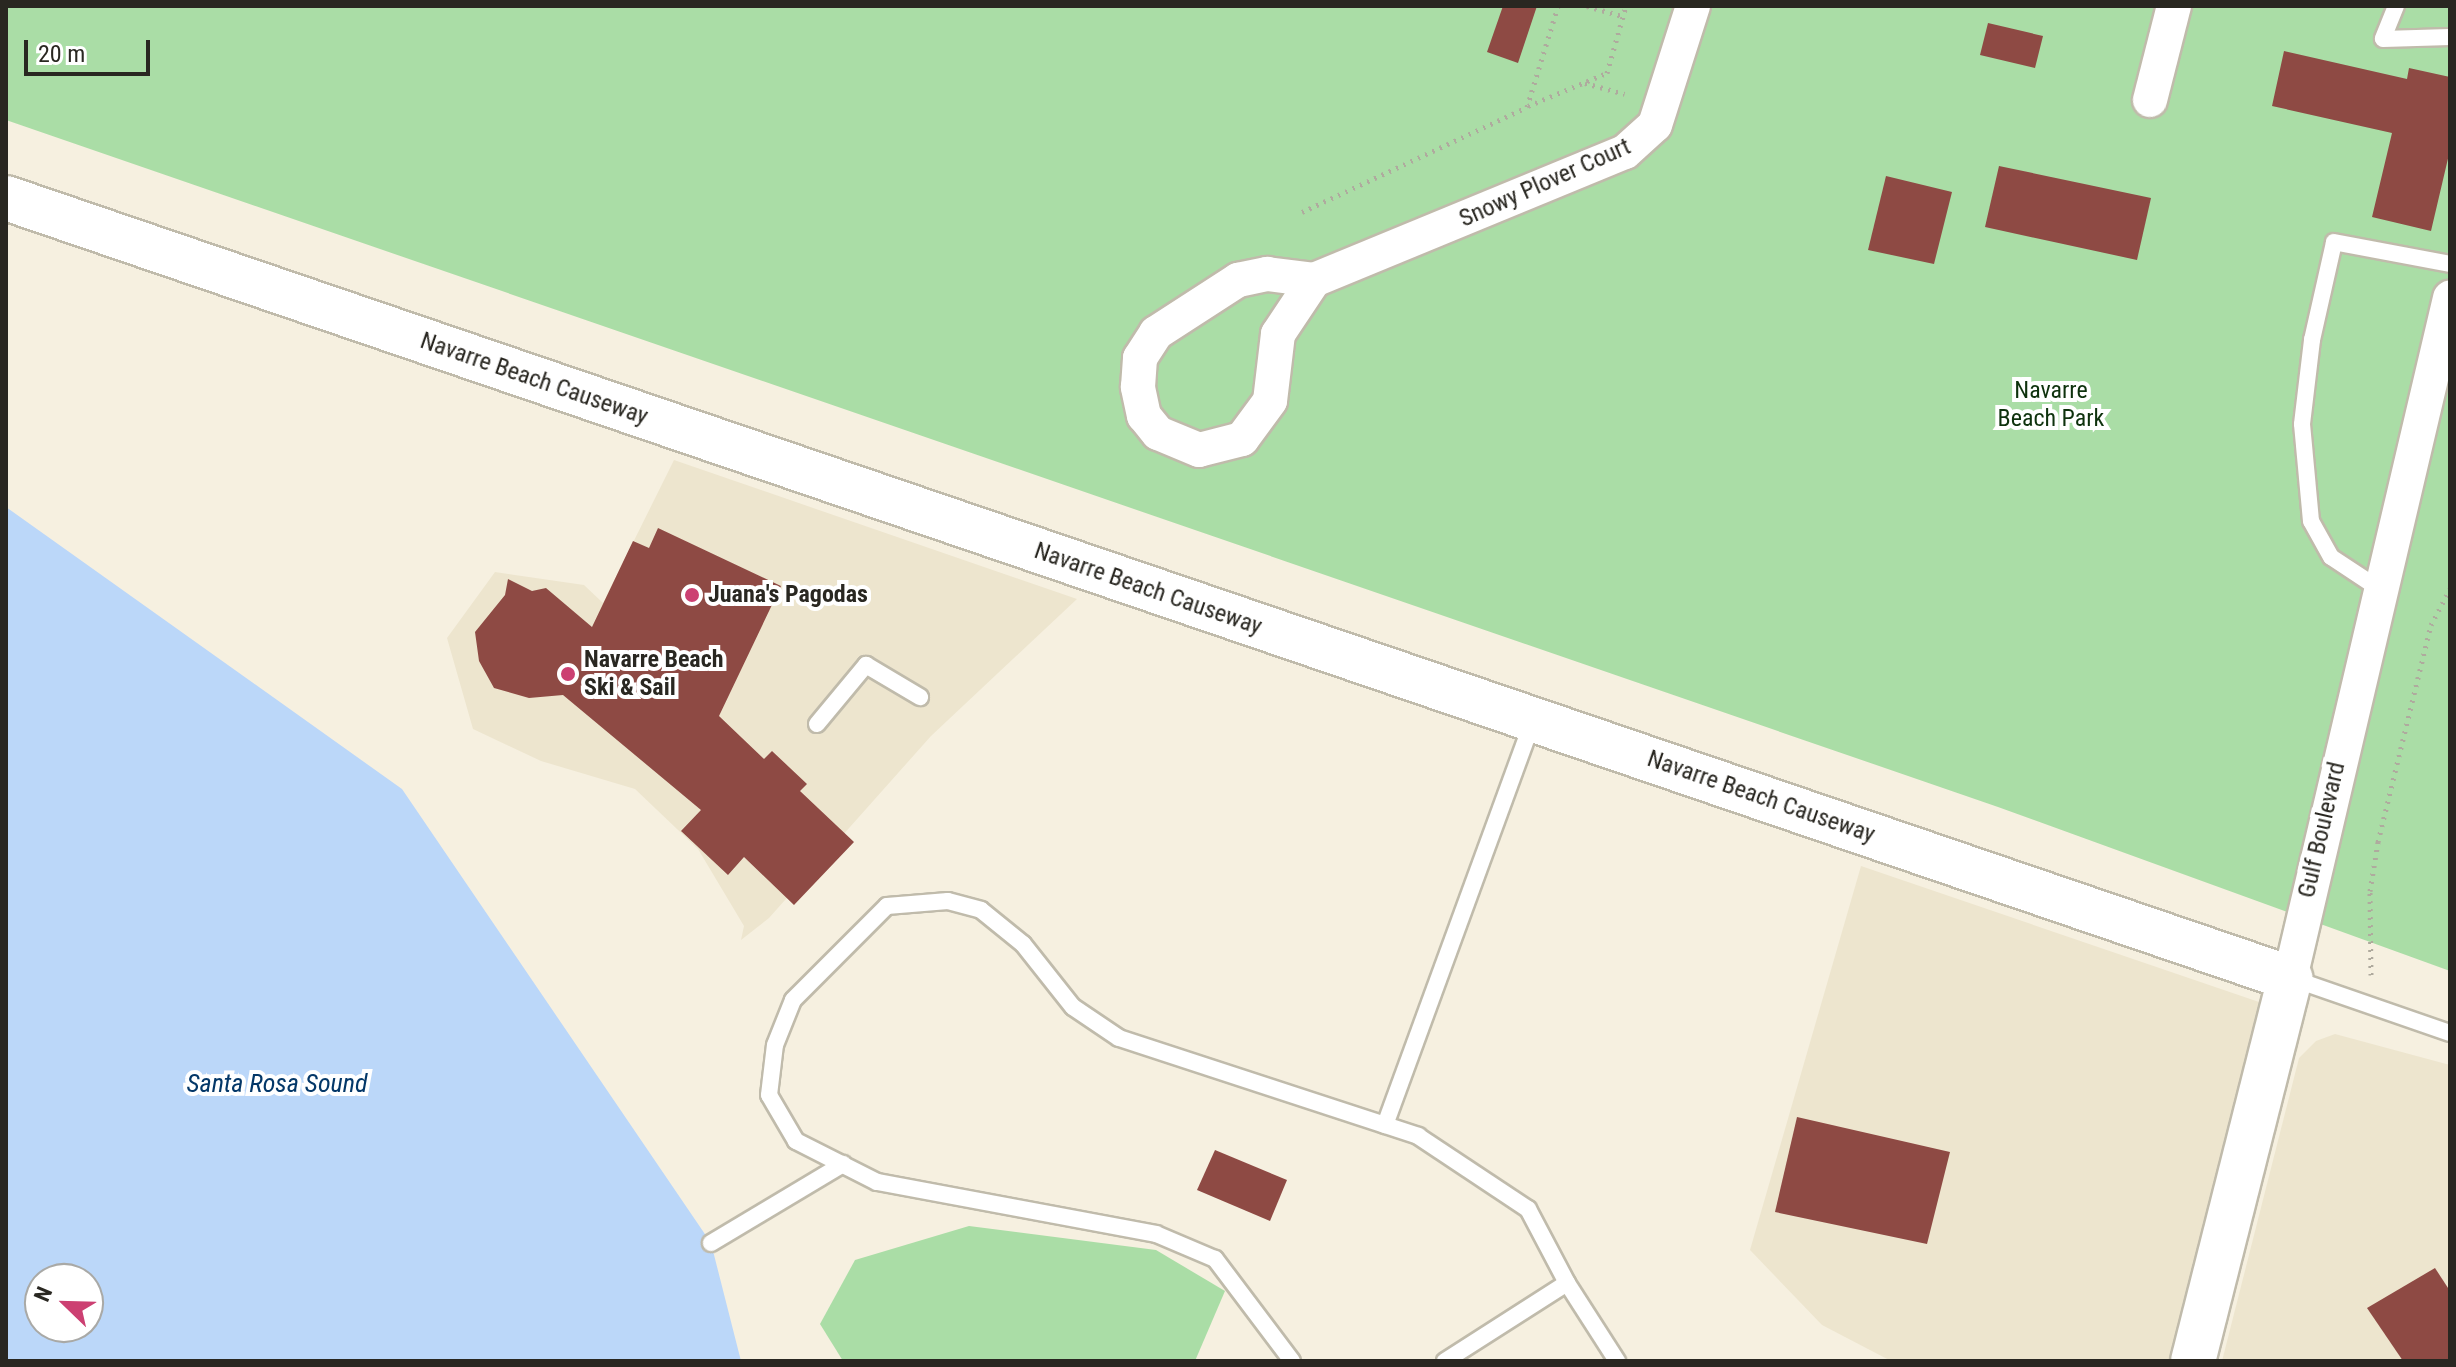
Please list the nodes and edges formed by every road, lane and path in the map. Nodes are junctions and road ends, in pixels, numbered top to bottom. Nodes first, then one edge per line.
1 (1558, 6) edge
2 (1587, 6) edge
3 (1626, 6) edge
4 (1693, 6) edge
5 (2174, 6) edge
6 (2396, 6) edge
7 (1623, 16) junction
8 (2450, 37) edge
9 (2150, 100) dead end
10 (1527, 107) junction
11 (6, 198) edge
12 (1302, 212) dead end
13 (2450, 264) edge
14 (1314, 280) junction
15 (2450, 298) edge
16 (2378, 588) junction
17 (2450, 589) edge
18 (920, 697) dead end
19 (1533, 719) junction
20 (817, 724) dead end
21 (2290, 978) junction
22 (2364, 1003) junction
23 (2450, 1033) edge
24 (1385, 1125) junction
25 (843, 1164) junction
26 (711, 1243) dead end
27 (1567, 1283) junction
28 (1292, 1361) edge
29 (1445, 1361) edge
30 (1617, 1361) edge
31 (2193, 1361) edge

1 - 10 path
2 - 7 path
3 - 7 path
4 - 14 street, Snowy Plover Court
5 - 9 street
6 - 8 lane
7 - 10 path
10 - 12 path
11 - 19 main road, Navarre Beach Causeway
13 - 16 lane
14 - 14 street, Snowy Plover Court
15 - 16 street, Gulf Boulevard
16 - 21 street, Gulf Boulevard
17 - 22 path
18 - 20 lane
19 - 21 main road, Navarre Beach Causeway
19 - 24 lane
21 - 22 lane
21 - 31 main road, Gulf Boulevard
22 - 23 lane
24 - 25 lane
24 - 27 lane
25 - 26 lane
25 - 28 lane
27 - 29 lane
27 - 30 lane

